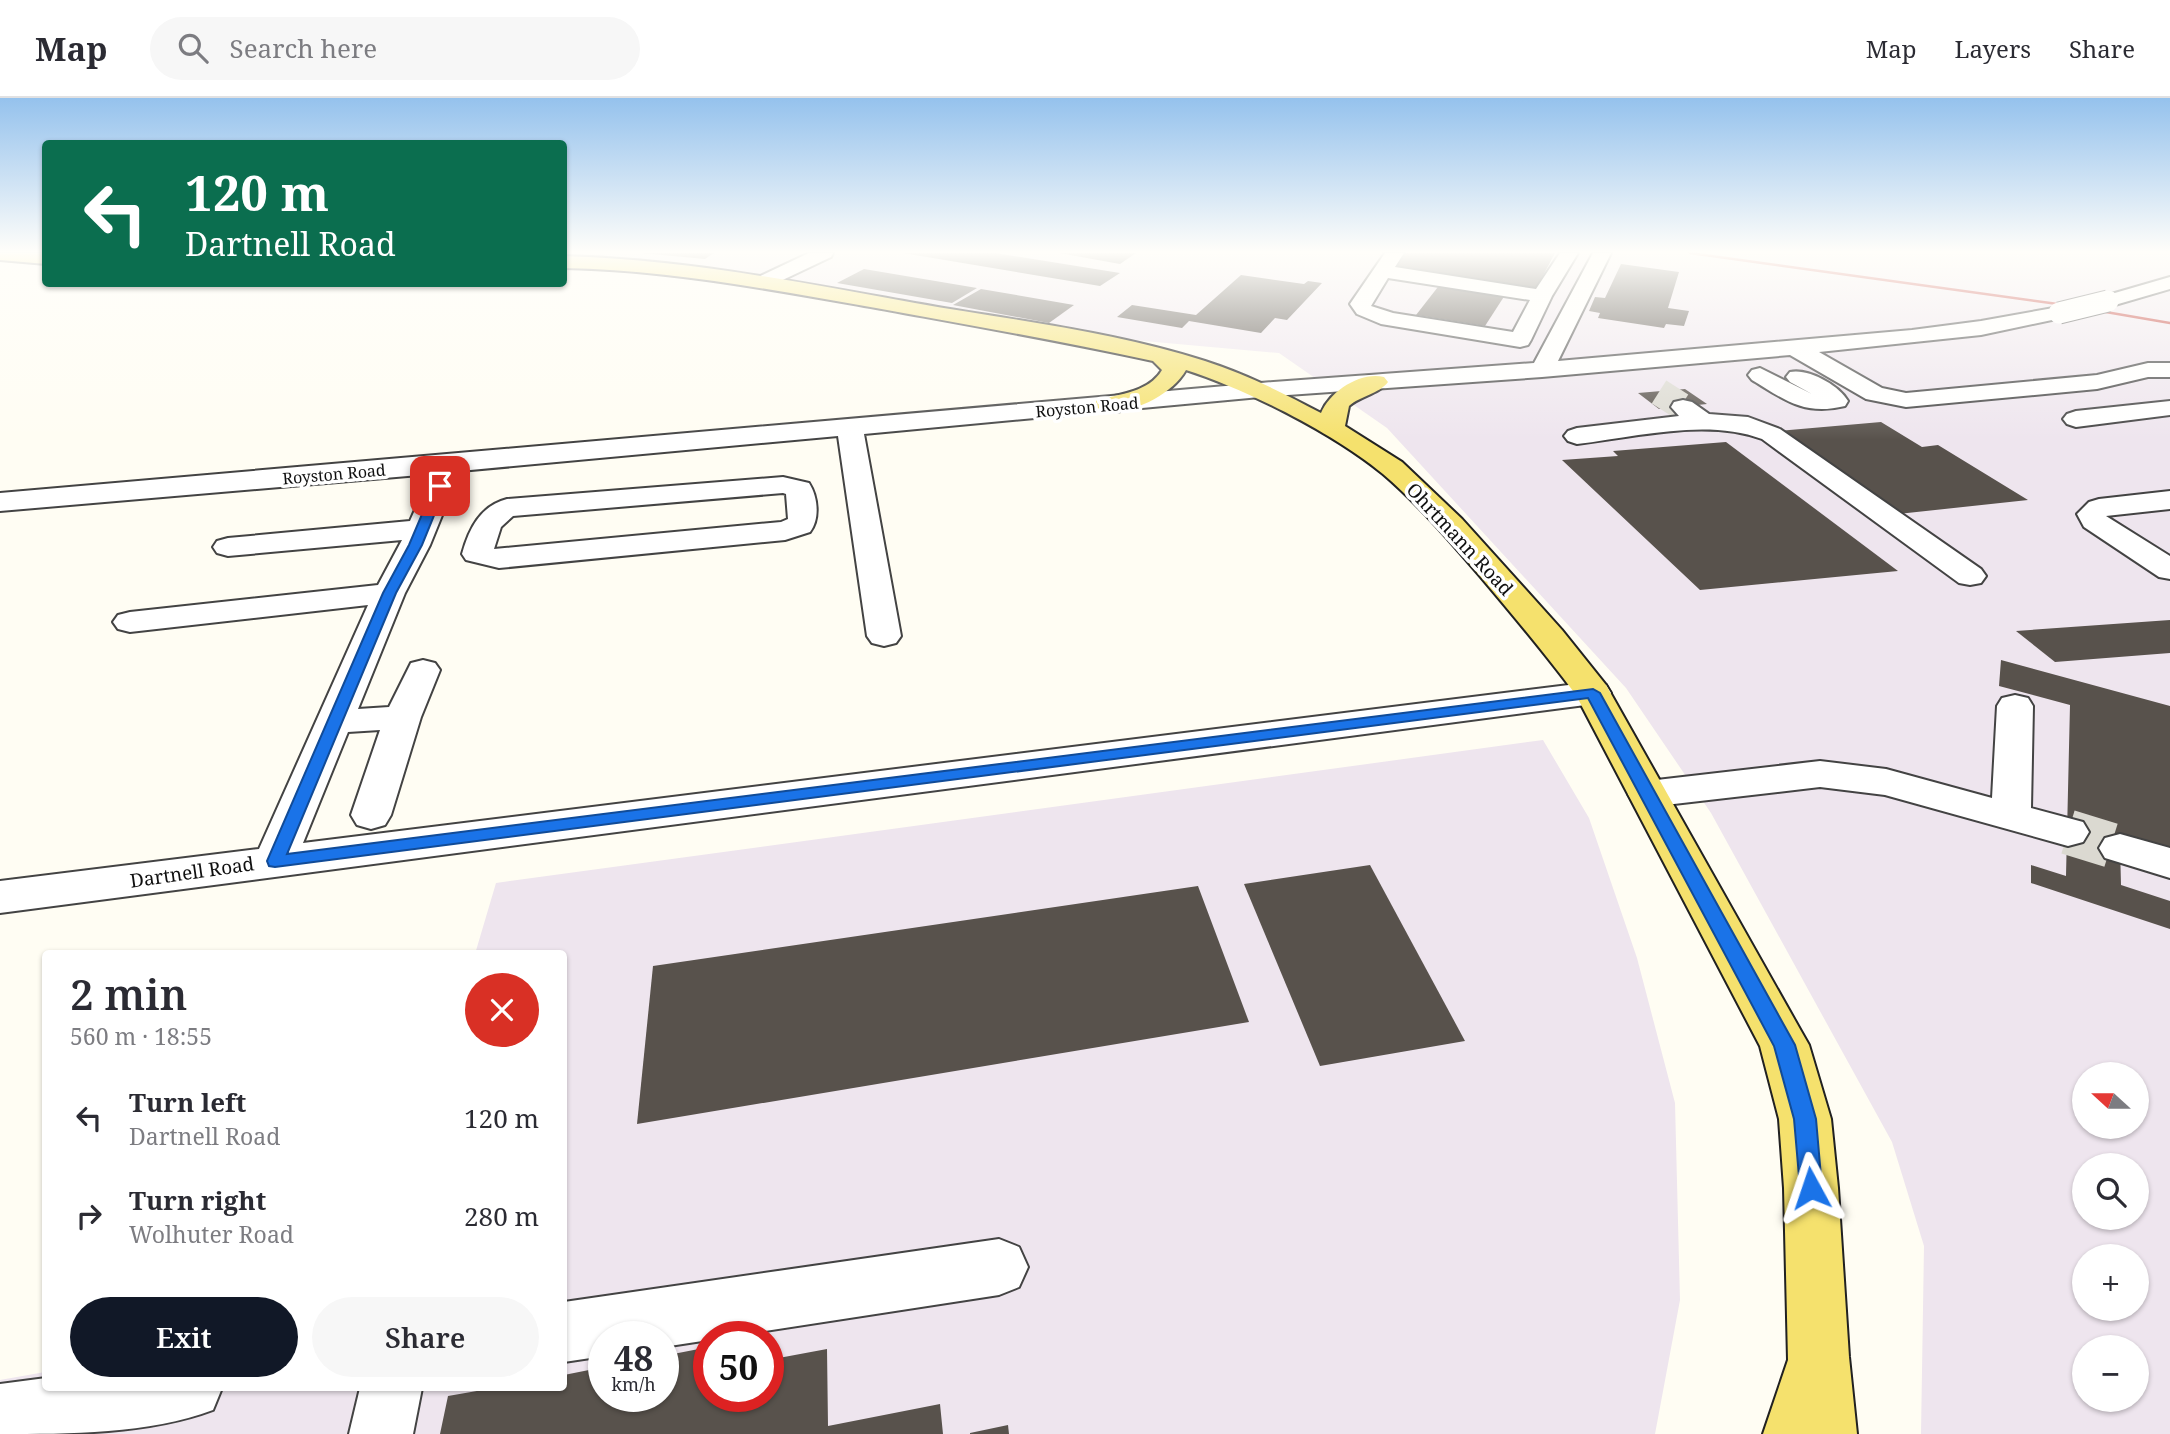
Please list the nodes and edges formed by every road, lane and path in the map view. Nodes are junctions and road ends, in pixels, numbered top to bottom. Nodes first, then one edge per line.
1 (951, 315) edge
2 (1379, 315) edge
3 (1533, 315) edge
4 (1565, 315) edge
5 (2047, 315) edge
6 (1521, 340) junction
7 (1793, 347) junction
8 (1161, 356) junction
9 (1618, 364) junction
10 (2170, 370) edge
11 (1532, 371) junction
12 (1760, 375) dead end
13 (1376, 382) junction
14 (1260, 390) junction
15 (1106, 405) junction
16 (2170, 408) edge
17 (2076, 419) dead end
18 (850, 428) junction
19 (1332, 429) junction
20 (1577, 436) dead end
21 (449, 464) junction
22 (2170, 500) edge
23 (0, 502) edge
24 (418, 537) junction
25 (481, 537) junction
26 (229, 547) dead end
27 (2170, 570) edge
28 (1970, 576) dead end
29 (389, 593) junction
30 (130, 622) dead end
31 (884, 636) dead end
32 (423, 670) dead end
33 (1593, 693) junction
34 (2014, 706) dead end
35 (403, 718) junction
36 (336, 722) junction
37 (1648, 794) junction
38 (371, 815) dead end
39 (2011, 816) junction
40 (2067, 832) tunnel mouth
41 (2120, 848) tunnel mouth
42 (275, 861) junction
43 (2170, 863) edge
44 (0, 897) edge
45 (999, 1267) dead end
46 (567, 1332) edge
47 (1818, 1357) junction
48 (171, 1391) edge
49 (390, 1391) edge
50 (0, 1416) edge
51 (381, 1434) edge
52 (1795, 1434) edge
53 (1825, 1434) edge

1 - 8 main road, Ohrtmann Road
2 - 6 street
3 - 6 street
4 - 11 street
5 - 7 street, Royston Road, bridge
6 - 11 street
7 - 9 street, Royston Road
7 - 10 street
8 - 14 main road, Ohrtmann Road
8 - 15 main road
9 - 11 street, Royston Road
9 - 12 street
11 - 13 street, Royston Road
13 - 14 street, Royston Road
13 - 19 main road
14 - 15 street, Royston Road
14 - 19 main road, Ohrtmann Road
15 - 18 street, Royston Road
16 - 17 street
18 - 21 street, Royston Road
18 - 31 street
19 - 33 main road, Ohrtmann Road
20 - 28 street
21 - 23 street, Royston Road
21 - 24 street
22 - 27 street
24 - 25 street
24 - 26 street
24 - 29 street
25 - 25 street
29 - 30 street
29 - 36 street
32 - 35 street
33 - 37 main road, Ohrtmann Road
33 - 42 street, Dartnell Road
34 - 39 street
35 - 36 street
35 - 38 street
36 - 42 street
37 - 39 street
37 - 47 main road, Ohrtmann Road
39 - 40 street
41 - 43 street
42 - 44 street, Dartnell Road
45 - 46 street
47 - 52 main road, Ohrtmann Road
47 - 53 main road, Ohrtmann Road
48 - 50 street
49 - 51 street

